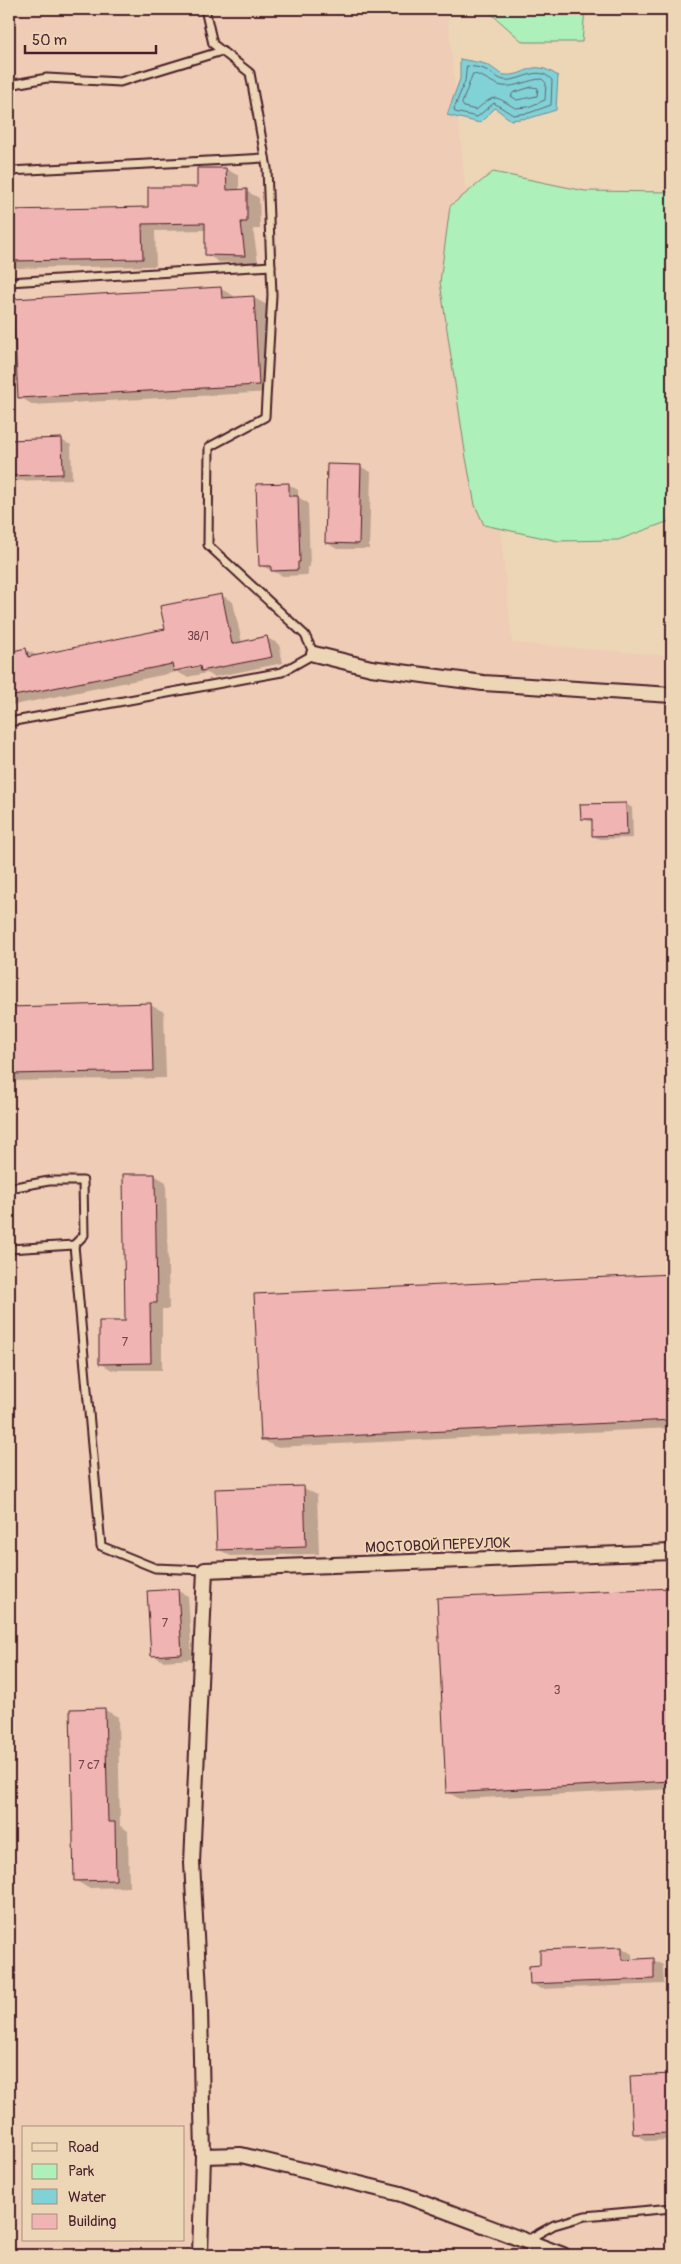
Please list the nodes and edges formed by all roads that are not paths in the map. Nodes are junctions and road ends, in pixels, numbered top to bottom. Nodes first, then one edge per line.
1 (205, 9) edge
2 (222, 51) junction
3 (9, 85) edge
4 (265, 158) junction
5 (9, 171) edge
6 (271, 266) junction
7 (9, 282) edge
8 (314, 654) junction
9 (672, 695) edge
10 (9, 722) edge
11 (9, 1188) edge
12 (74, 1245) junction
13 (9, 1249) edge
14 (672, 1552) edge
15 (205, 1570) junction
16 (204, 2156) junction
17 (672, 2208) edge
18 (527, 2240) junction
19 (200, 2255) edge
20 (563, 2255) edge

1 - 2 lane
2 - 3 lane
2 - 4 lane
4 - 5 lane
4 - 6 lane
6 - 7 lane
6 - 8 lane
8 - 9 street
8 - 10 lane
11 - 12 lane
12 - 13 lane
12 - 15 lane
14 - 15 street, МОСТОВОЙ ПЕРЕУЛОК
15 - 16 street
16 - 18 street
16 - 19 street
17 - 18 lane
18 - 20 street

